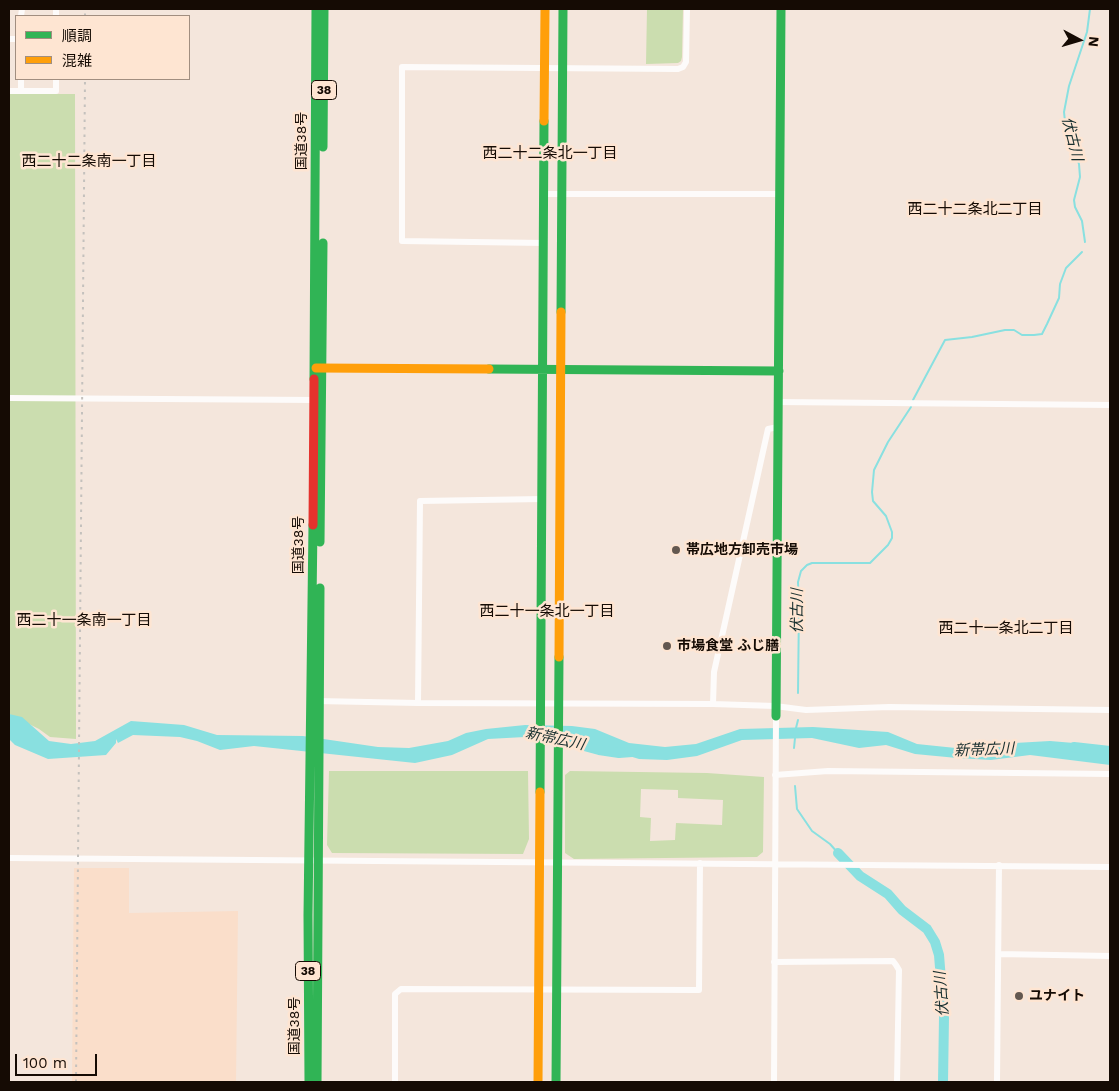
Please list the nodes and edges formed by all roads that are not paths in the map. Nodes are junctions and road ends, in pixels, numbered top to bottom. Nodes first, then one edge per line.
1 (316, 9) edge
2 (324, 9) edge
3 (546, 9) edge
4 (563, 9) edge
5 (687, 9) edge
6 (781, 9) edge
7 (545, 67) junction
8 (563, 68) junction
9 (21, 80) edge
10 (56, 80) edge
11 (9, 91) edge
12 (21, 92) junction
13 (562, 193) junction
14 (544, 194) junction
15 (780, 194) junction
16 (544, 242) junction
17 (318, 368) junction
18 (543, 369) junction
19 (561, 369) junction
20 (778, 371) junction
21 (9, 398) edge
22 (318, 400) junction
23 (778, 402) junction
24 (1110, 405) edge
25 (778, 427) junction
26 (542, 500) junction
27 (315, 701) junction
28 (418, 703) junction
29 (559, 703) junction
30 (712, 704) junction
31 (540, 708) junction
32 (1110, 710) edge
33 (775, 711) junction
34 (1110, 774) edge
35 (775, 776) junction
36 (9, 858) edge
37 (314, 860) junction
38 (539, 862) junction
39 (557, 862) junction
40 (700, 863) junction
41 (775, 864) junction
42 (999, 866) junction
43 (1110, 866) edge
44 (998, 954) junction
45 (1110, 956) edge
46 (774, 962) junction
47 (539, 990) junction
48 (556, 990) junction
49 (309, 1082) edge
50 (317, 1082) edge
51 (395, 1082) edge
52 (538, 1082) edge
53 (556, 1082) edge
54 (774, 1082) edge
55 (897, 1082) edge
56 (997, 1082) edge

1 - 17 main road, 国道38号 / 38
2 - 17 main road, 国道38号 / 38
3 - 7 main road
4 - 8 main road
5 - 8 street
6 - 15 main road
7 - 8 street
7 - 14 main road
7 - 16 street
8 - 13 main road
9 - 12 street
10 - 12 street
11 - 12 street
13 - 14 street
13 - 15 street
13 - 19 main road
14 - 16 main road
15 - 20 main road
16 - 18 main road
17 - 18 main road
17 - 22 main road, 国道38号 / 38
18 - 19 main road
18 - 26 main road
19 - 20 main road
19 - 29 main road
20 - 23 main road
21 - 22 street
22 - 27 main road, 国道38号 / 38
23 - 24 street
23 - 25 main road
25 - 30 street
25 - 33 main road
26 - 28 street
26 - 31 main road
27 - 28 street
27 - 37 main road, 国道38号 / 38
28 - 31 street
29 - 30 street
29 - 31 street
29 - 39 main road
30 - 33 street
31 - 38 main road
32 - 33 street
33 - 35 street
34 - 35 street
35 - 41 street
36 - 37 street
37 - 38 street
37 - 49 main road, 国道38号 / 38
37 - 50 main road, 国道38号 / 38
38 - 39 street
38 - 47 main road
39 - 40 street
39 - 48 main road
40 - 41 street
40 - 48 street
41 - 42 street
41 - 46 street
42 - 43 street
42 - 44 street
44 - 45 street
44 - 56 street
46 - 54 street
46 - 55 street
47 - 48 street
47 - 51 street
47 - 52 main road
48 - 53 main road

